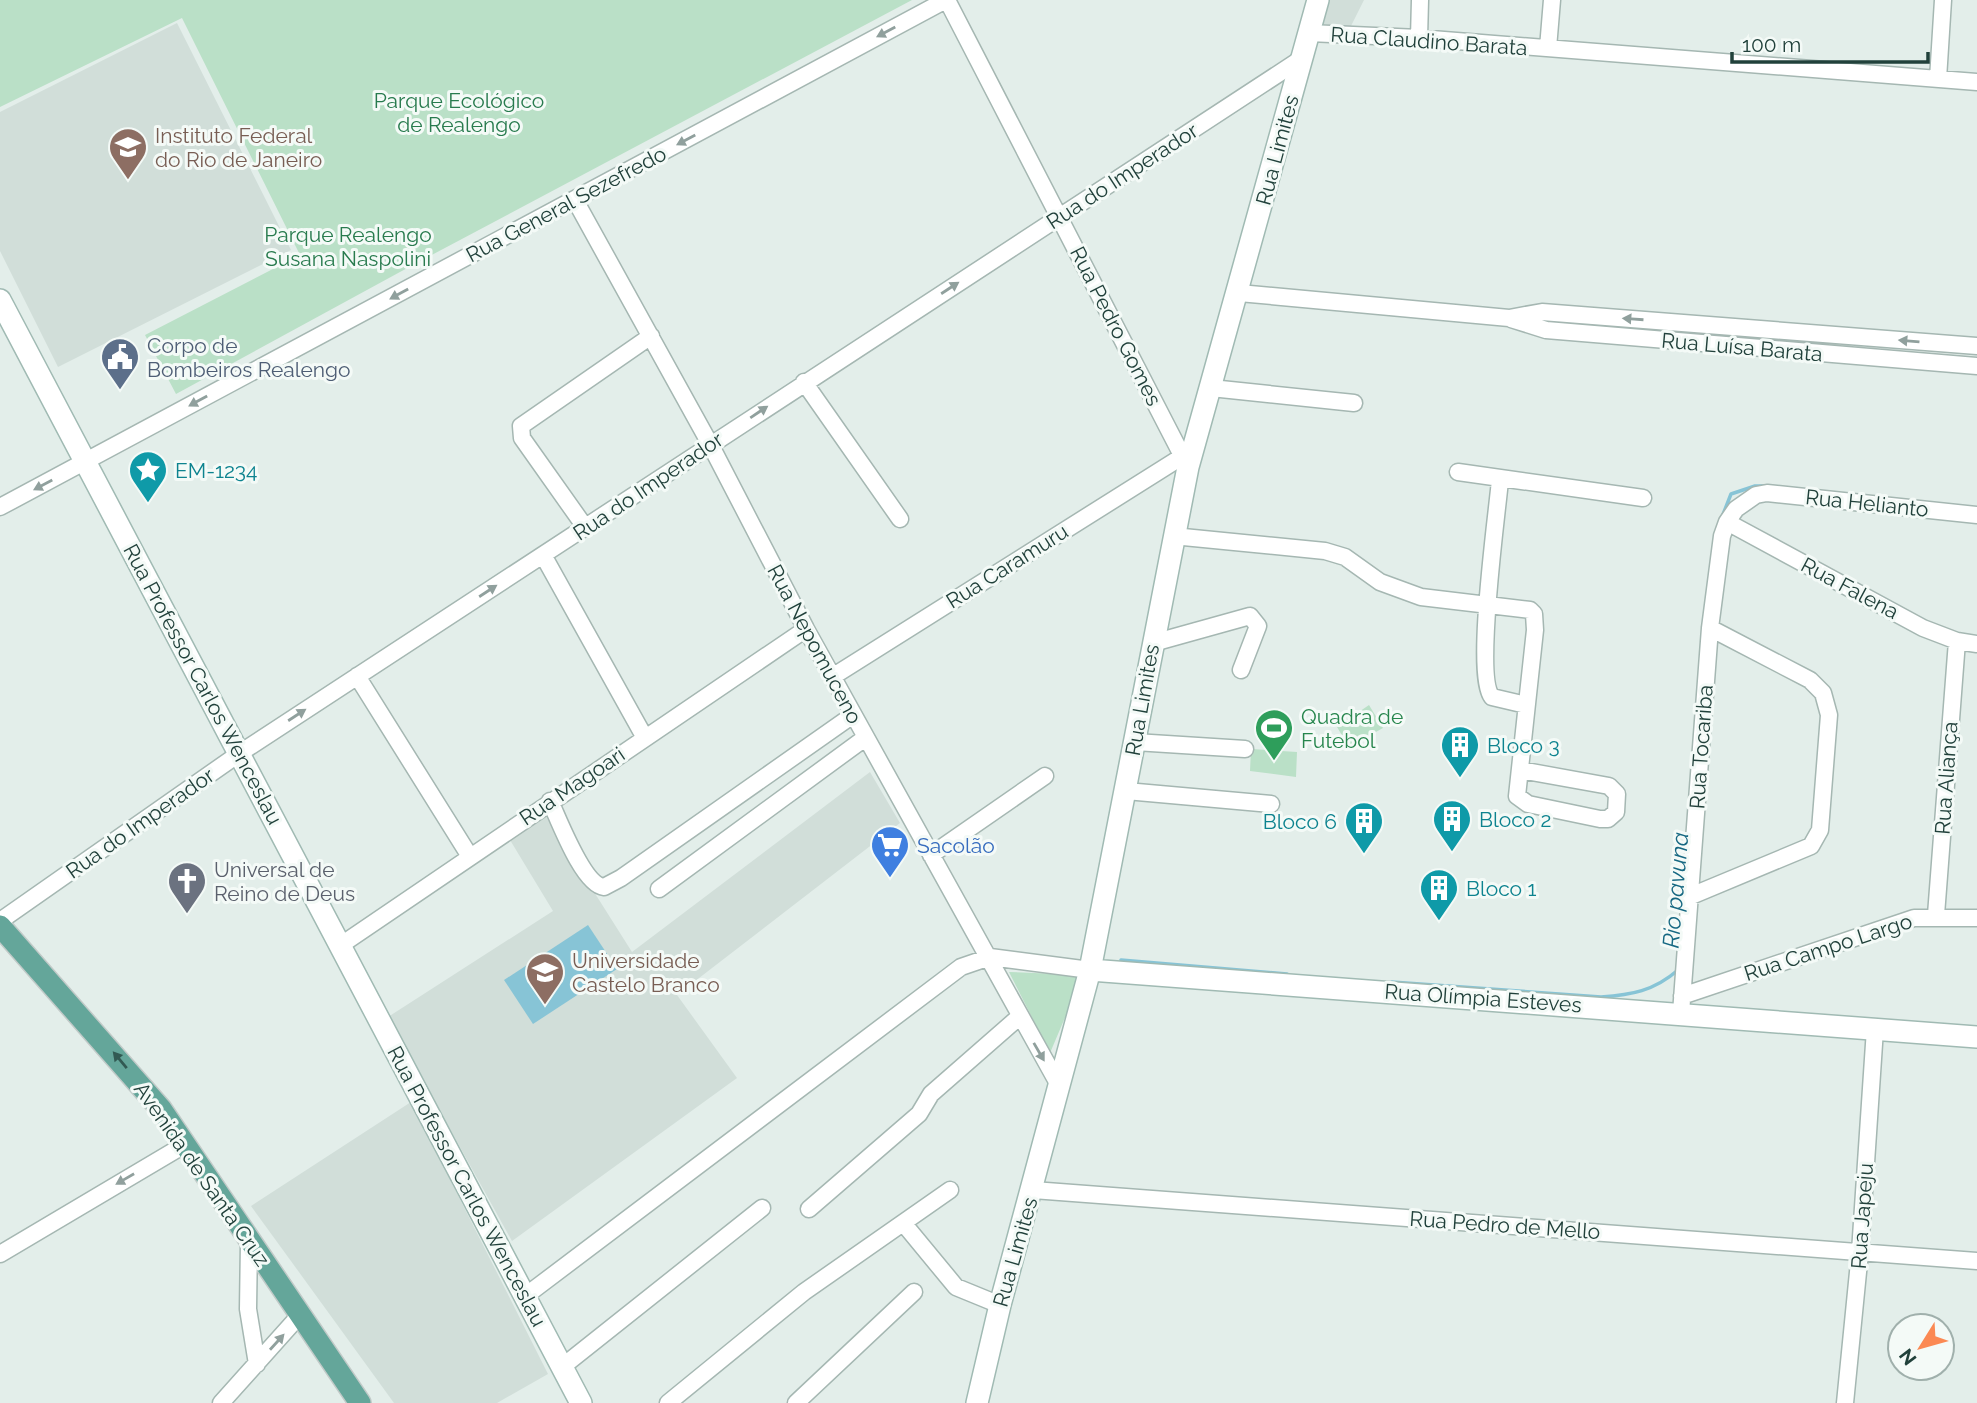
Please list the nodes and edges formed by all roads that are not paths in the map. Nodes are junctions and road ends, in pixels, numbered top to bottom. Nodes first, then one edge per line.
1 (946, 0) edge
2 (1318, 0) edge
3 (1420, 0) edge
4 (1552, 0) edge
5 (1943, 0) edge
6 (1309, 33) junction
7 (1419, 38) junction
8 (1548, 48) junction
9 (1301, 59) junction
10 (1938, 79) junction
11 (1977, 82) edge
12 (575, 200) junction
13 (1059, 218) junction
14 (1239, 293) junction
15 (0, 300) edge
16 (1521, 323) junction
17 (651, 336) junction
18 (1977, 346) edge
19 (1977, 366) edge
20 (804, 382) junction
21 (1211, 388) junction
22 (1354, 403) dead end
23 (710, 444) junction
24 (1185, 461) junction
25 (85, 463) junction
26 (1458, 472) dead end
27 (1500, 480) junction
28 (1643, 498) dead end
29 (0, 507) edge
30 (1977, 515) edge
31 (900, 519) dead end
32 (1727, 522) junction
33 (585, 527) junction
34 (1174, 536) junction
35 (543, 555) junction
36 (1488, 605) junction
37 (1710, 628) junction
38 (806, 629) junction
39 (1155, 633) junction
40 (1957, 641) junction
41 (1977, 644) edge
42 (1241, 670) dead end
43 (357, 676) junction
44 (832, 677) junction
45 (1526, 705) junction
46 (853, 715) junction
47 (645, 738) junction
48 (868, 742) junction
49 (1135, 742) junction
50 (1245, 749) dead end
51 (240, 752) junction
52 (1520, 769) junction
53 (1045, 776) dead end
54 (1126, 791) junction
55 (550, 801) junction
56 (1271, 804) dead end
57 (469, 855) junction
58 (931, 855) junction
59 (659, 889) dead end
60 (1691, 896) junction
61 (1936, 915) junction
62 (1977, 918) edge
63 (0, 923) edge
64 (341, 945) junction
65 (990, 957) junction
66 (1090, 970) junction
67 (1681, 1005) junction
68 (1019, 1017) junction
69 (1875, 1029) junction
70 (1977, 1037) edge
71 (1059, 1087) junction
72 (184, 1145) junction
73 (950, 1190) dead end
74 (1032, 1190) junction
75 (762, 1208) dead end
76 (809, 1209) dead end
77 (904, 1224) junction
78 (249, 1241) junction
79 (1860, 1252) junction
80 (0, 1254) edge
81 (1977, 1261) edge
82 (914, 1292) dead end
83 (524, 1297) junction
84 (1000, 1305) junction
85 (299, 1317) junction
86 (257, 1364) junction
87 (562, 1367) junction
88 (221, 1403) edge
89 (360, 1403) edge
90 (582, 1403) edge
91 (668, 1403) edge
92 (796, 1403) edge
93 (977, 1403) edge
94 (1845, 1403) edge

1 -> 12 street, Rua General Sezefredo
1 - 13 street, Rua Pedro Gomes
2 - 6 street, Rua Limites
3 - 7 street
4 - 8 street, Rua Claudino Barata
5 - 10 street
6 - 7 street, Rua Claudino Barata
6 - 9 street, Rua Limites
7 - 8 street, Rua Claudino Barata
8 - 10 street, Rua Claudino Barata
9 - 13 street, Rua do Imperador
9 - 14 street, Rua Limites
10 - 11 street, Rua Claudino Barata
12 - 17 street, Rua Nepomuceno
12 -> 25 street, Rua General Sezefredo
20 -> 13 street, Rua do Imperador
13 - 24 street, Rua Pedro Gomes
14 - 16 street, Rua Luísa Barata
14 - 21 street, Rua Limites
15 - 25 street, Rua Professor Carlos Wenceslau
18 -> 16 street, Rua Luísa Barata
16 - 19 street, Rua Luísa Barata
17 - 23 street, Rua Nepomuceno
17 - 33 street
23 -> 20 street, Rua do Imperador
20 - 31 street
21 - 22 street
21 - 24 street, Rua Limites
23 - 33 street, Rua do Imperador
23 - 38 street, Rua Nepomuceno
24 - 34 street, Rua Limites
24 - 44 street, Rua Caramuru
25 -> 29 street, Rua General Sezefredo
25 - 51 street, Rua Professor Carlos Wenceslau
26 - 27 street
27 - 28 street
27 - 36 street
30 - 32 street, Rua Helianto
32 - 37 street, Rua Tocariba
32 - 40 street, Rua Falena
33 - 35 street, Rua do Imperador
34 - 36 street
34 - 39 street, Rua Limites
43 -> 35 street, Rua do Imperador
35 - 47 street
36 - 45 street
36 - 45 street
37 - 60 street, Rua Tocariba
37 - 60 street
38 - 44 street, Rua Nepomuceno
38 - 47 street, Rua Magoari
39 - 42 street
39 - 49 street, Rua Limites
40 - 41 street, Rua Falena
40 - 61 street, Rua Aliança
51 -> 43 street, Rua do Imperador
43 - 57 street
44 - 46 street, Rua Nepomuceno
45 - 52 street
46 - 48 street, Rua Nepomuceno
46 - 55 street
47 - 55 street, Rua Magoari
48 - 58 street, Rua Nepomuceno
48 - 59 street
49 - 50 street
49 - 54 street, Rua Limites
51 - 63 street, Rua do Imperador
51 - 64 street, Rua Professor Carlos Wenceslau
52 - 52 street
53 - 58 street
54 - 56 street
54 - 66 street, Rua Limites
55 - 57 street, Rua Magoari
57 - 64 street, Rua Magoari
58 - 65 street, Rua Nepomuceno
60 - 67 street, Rua Tocariba
61 - 62 street, Rua Campo Largo
61 - 67 street, Rua Campo Largo
72 -> 63 main road, Avenida de Santa Cruz
64 - 83 street, Rua Professor Carlos Wenceslau
65 - 66 street, Rua Olímpia Esteves
65 - 68 street, Rua Nepomuceno
65 - 83 street
66 - 67 street, Rua Olímpia Esteves
66 - 71 street, Rua Limites
67 - 69 street, Rua Olímpia Esteves
68 -> 71 street, Rua Nepomuceno
68 - 76 street
69 - 70 street, Rua Olímpia Esteves
69 - 79 street, Rua Japeju
71 - 74 street, Rua Limites
72 - 78 main road, Avenida de Santa Cruz
72 -> 80 street
73 - 77 street
74 - 79 street, Rua Pedro de Mello
74 - 84 street, Rua Limites
75 - 87 street
77 - 84 street
77 - 91 street
78 - 85 main road, Avenida de Santa Cruz
78 - 86 street
79 - 81 street, Rua Pedro de Mello
79 - 94 street, Rua Japeju
82 - 92 street
83 - 87 street, Rua Professor Carlos Wenceslau
84 - 93 street, Rua Limites
86 -> 85 street
85 - 89 main road, Avenida de Santa Cruz
86 - 88 street
87 - 90 street, Rua Professor Carlos Wenceslau

